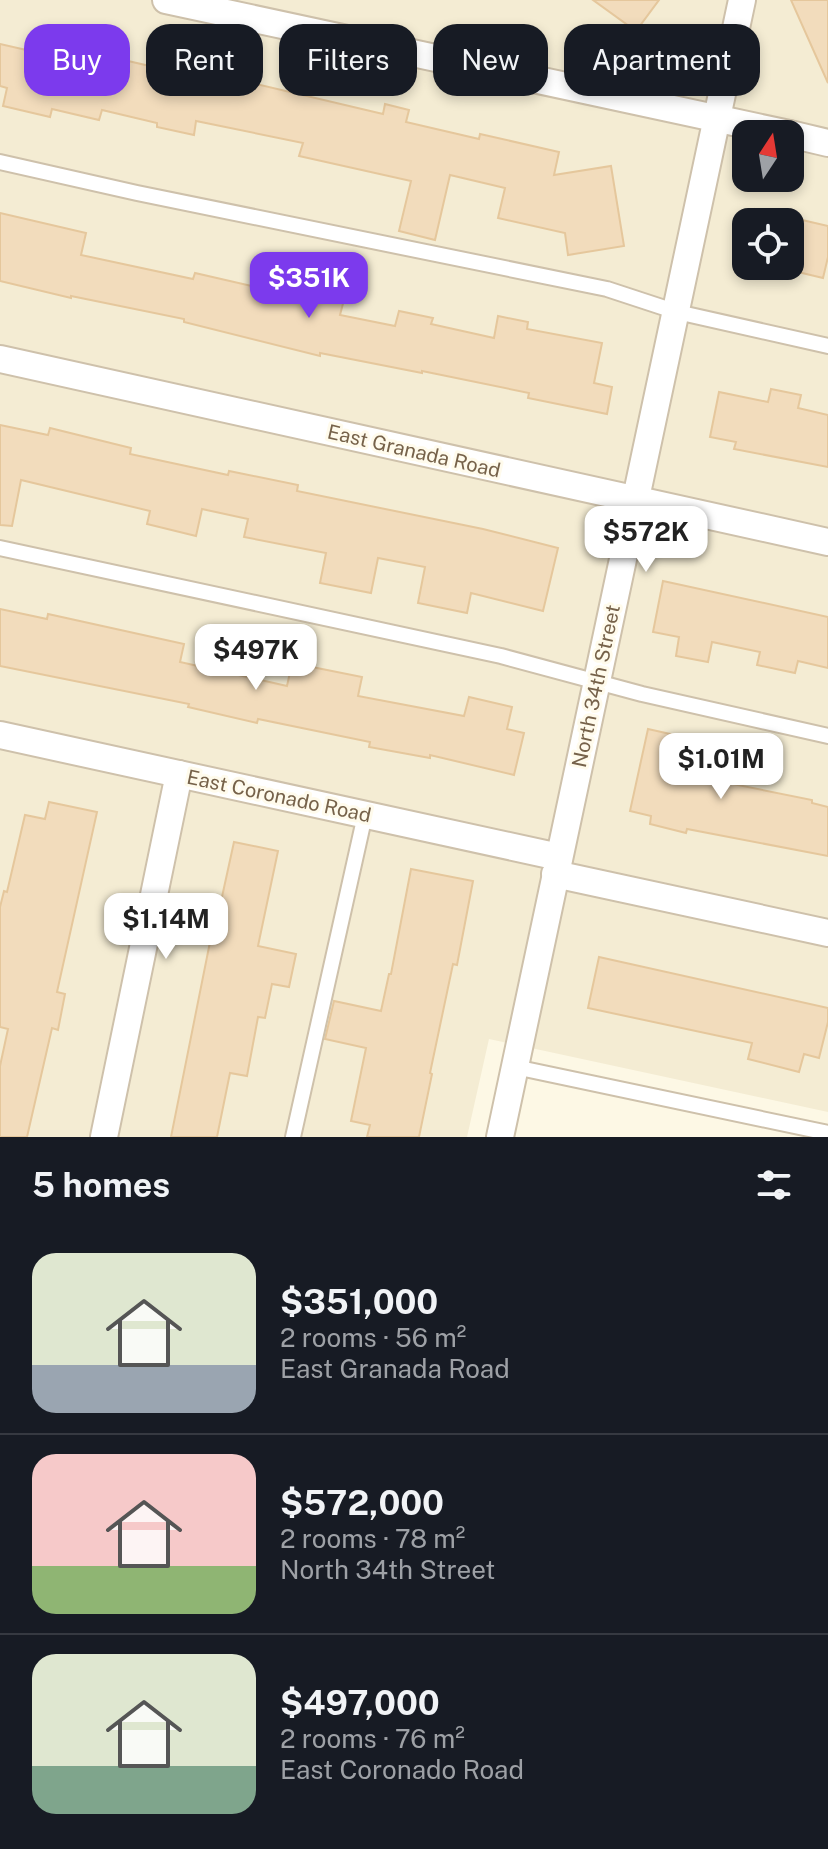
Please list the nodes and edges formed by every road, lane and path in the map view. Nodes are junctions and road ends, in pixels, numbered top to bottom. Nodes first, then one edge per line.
1 (166, 0) edge
2 (742, 0) edge
3 (718, 118) junction
4 (732, 121) edge
5 (804, 137) edge
6 (828, 143) edge
7 (0, 162) edge
8 (677, 312) junction
9 (828, 346) edge
10 (0, 359) edge
11 (636, 501) junction
12 (828, 542) edge
13 (0, 548) edge
14 (597, 683) junction
15 (0, 735) edge
16 (828, 736) edge
17 (179, 774) junction
18 (365, 815) junction
19 (557, 866) junction
20 (828, 933) edge
21 (515, 1067) junction
22 (828, 1133) edge
23 (104, 1137) edge
24 (293, 1137) edge
25 (500, 1137) edge

1 - 3 street
2 - 3 street, North 34th Street
3 - 4 street
3 - 8 street, North 34th Street
5 - 6 street
7 - 8 lane
8 - 9 lane
8 - 11 street, North 34th Street
10 - 11 street, East Granada Road
11 - 12 street, East Granada Road
11 - 14 street, North 34th Street
13 - 14 lane
14 - 16 lane
14 - 19 street, North 34th Street
15 - 17 street, East Coronado Road
17 - 18 street, East Coronado Road
17 - 23 street
18 - 19 street, East Coronado Road
18 - 24 lane
19 - 20 street, East Coronado Road
19 - 21 street, North 34th Street
21 - 22 lane
21 - 25 street, North 34th Street

